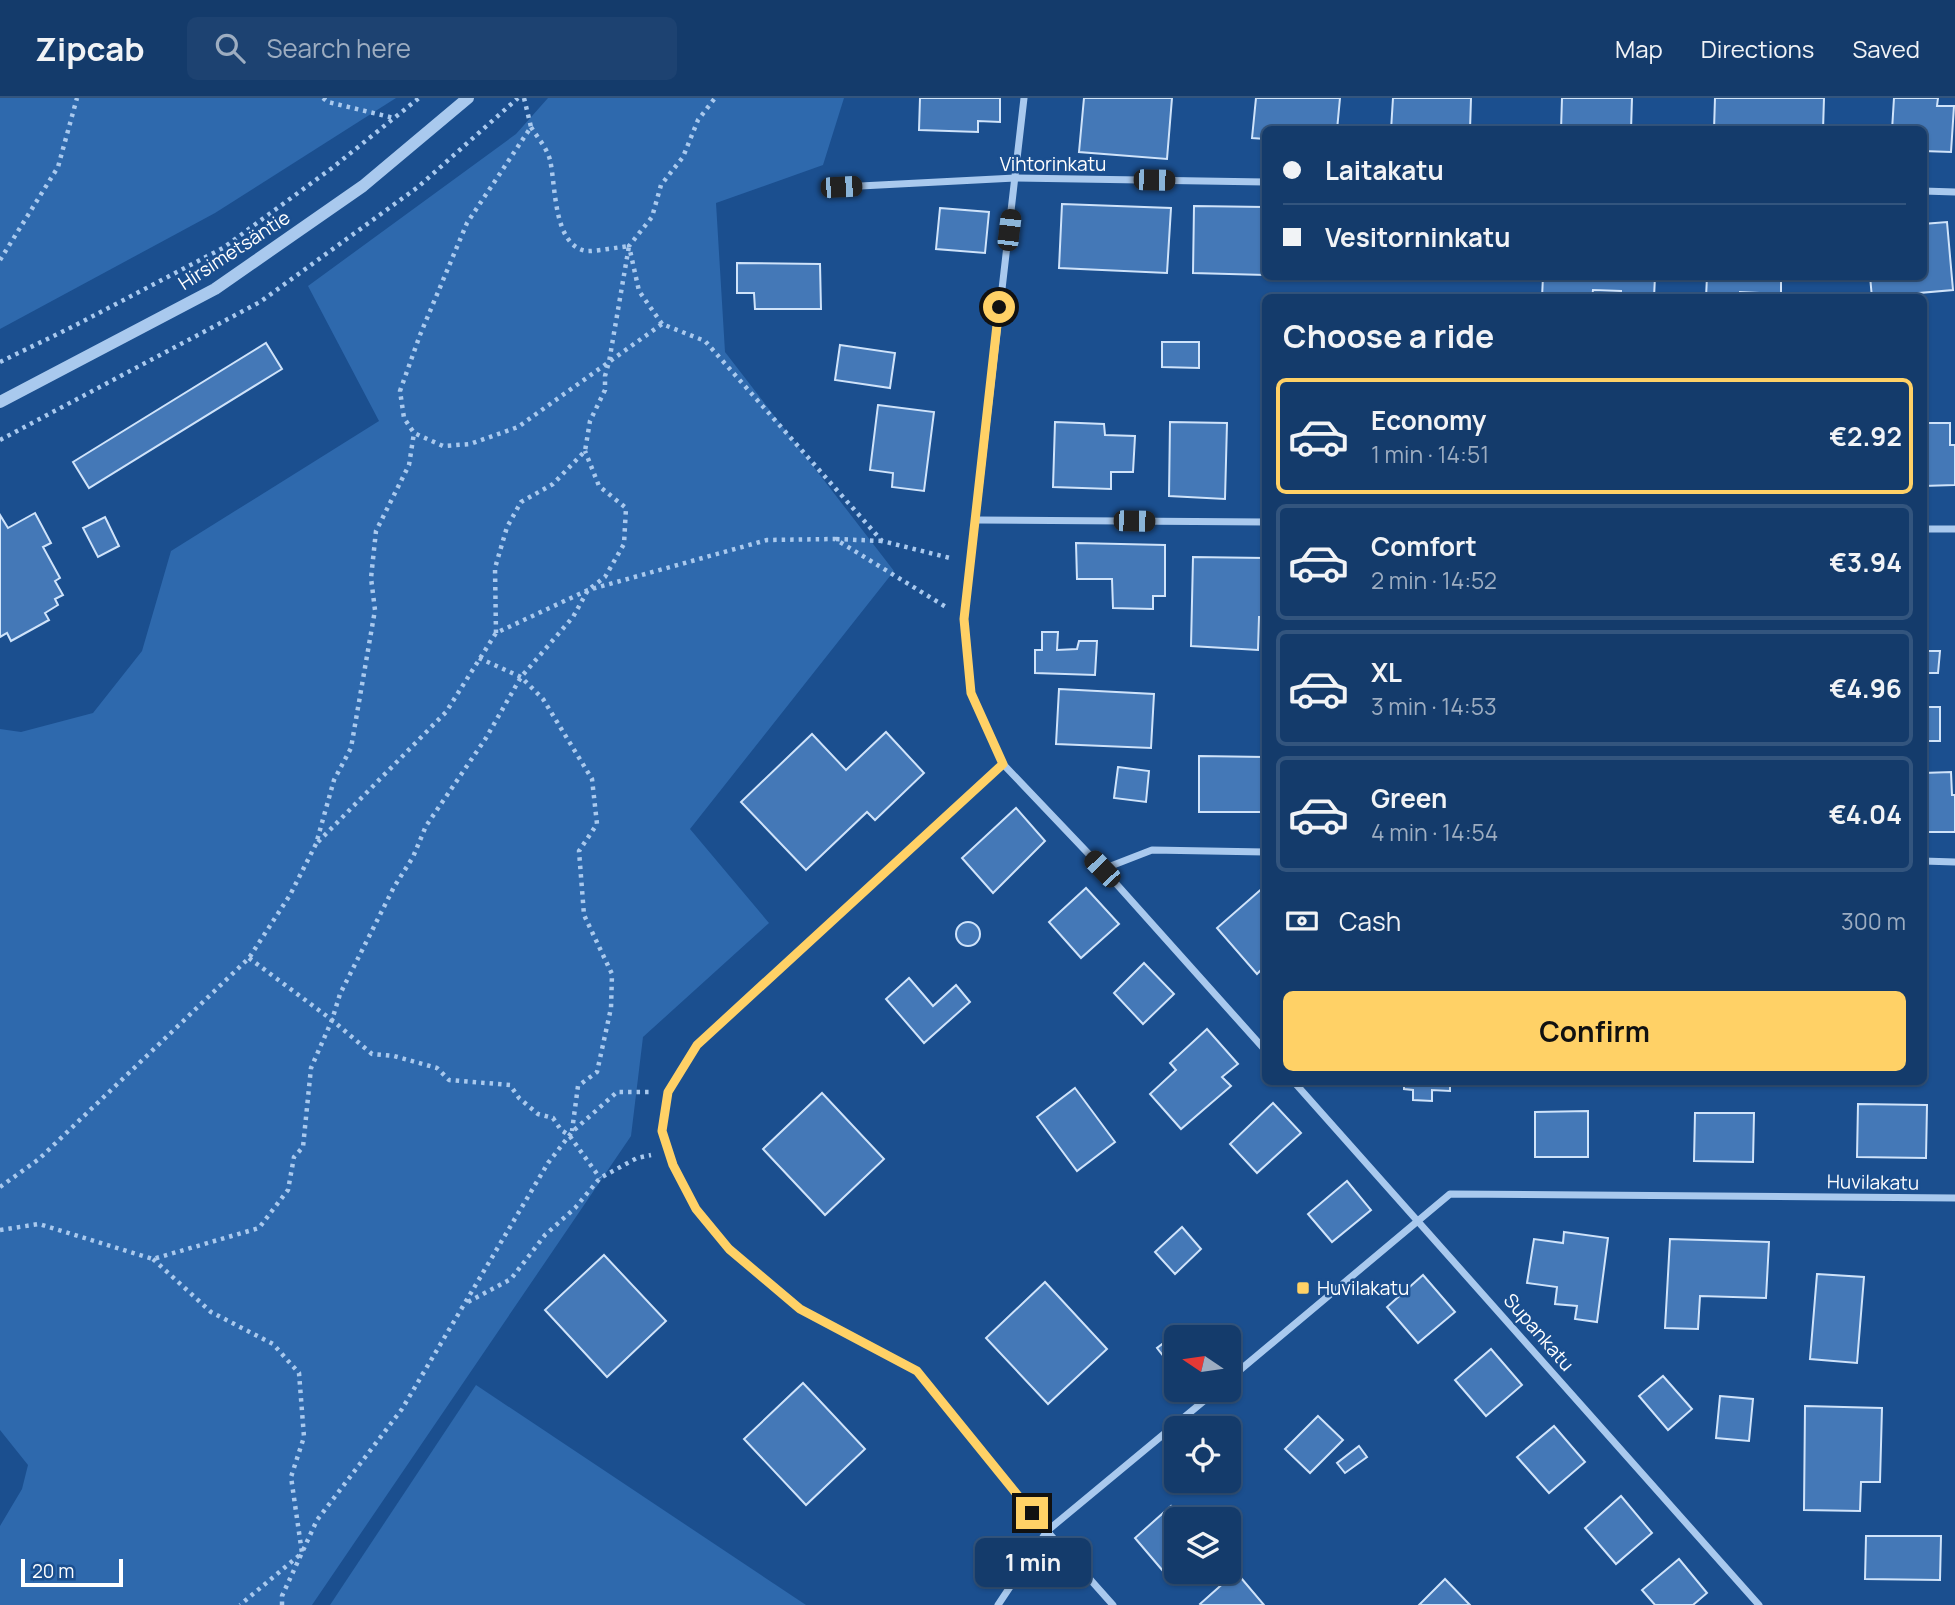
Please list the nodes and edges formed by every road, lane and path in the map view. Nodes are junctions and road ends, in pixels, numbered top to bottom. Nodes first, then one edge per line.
1 (77, 98) edge
2 (323, 98) edge
3 (419, 98) edge
4 (468, 98) edge
5 (524, 98) edge
6 (715, 98) edge
7 (1024, 98) edge
8 (395, 118) junction
9 (531, 127) junction
10 (1015, 178) junction
11 (1262, 182) edge
12 (841, 187) dead end
13 (1927, 191) edge
14 (1955, 192) edge
15 (629, 246) junction
16 (0, 260) edge
17 (662, 324) junction
18 (0, 362) edge
19 (609, 362) junction
20 (0, 402) edge
21 (414, 433) junction
22 (585, 451) junction
23 (977, 520) junction
24 (1262, 522) edge
25 (1927, 528) edge
26 (1955, 529) edge
27 (835, 539) junction
28 (882, 541) junction
29 (971, 564) junction
30 (588, 590) junction
31 (964, 619) junction
32 (496, 633) junction
33 (480, 658) junction
34 (521, 677) junction
35 (1003, 764) junction
36 (316, 844) junction
37 (1262, 852) edge
38 (1927, 861) edge
39 (1955, 862) edge
40 (1102, 869) junction
41 (249, 958) junction
42 (332, 1020) junction
43 (1262, 1047) edge
44 (1297, 1085) edge
45 (668, 1092) junction
46 (570, 1133) junction
47 (668, 1150) junction
48 (600, 1178) junction
49 (0, 1187) edge
50 (1955, 1198) edge
51 (1419, 1220) junction
52 (0, 1230) edge
53 (153, 1259) junction
54 (467, 1302) junction
55 (1241, 1369) edge
56 (1203, 1402) edge
57 (1048, 1531) junction
58 (302, 1553) junction
59 (240, 1605) edge
60 (282, 1605) edge
61 (998, 1605) edge
62 (1113, 1605) edge
63 (1759, 1605) edge

1 - 16 path
2 - 8 path
3 - 8 path
4 - 20 street, Hirsimetsäntie
5 - 9 path
6 - 15 path
7 - 10 street
8 - 18 path
9 - 15 path
9 - 21 path
10 - 11 street, Vihtorinkatu
10 - 12 street, Vihtorinkatu
10 - 23 street
13 - 14 street
15 - 17 path
15 - 19 path
17 - 19 path
17 - 28 path
19 - 21 path
19 - 22 path
21 - 36 path
22 - 30 path
22 - 32 path
23 - 24 street
23 - 29 street
25 - 26 street
27 - 28 path
27 - 30 path
27 - 31 path
28 - 29 path
29 - 31 street
30 - 32 path
30 - 34 path
31 - 35 street
32 - 33 path
33 - 34 path
33 - 36 path
34 - 42 path
34 - 46 path
35 - 40 street
35 - 45 street
36 - 41 path
37 - 40 street
38 - 39 street
40 - 43 street
41 - 42 path
41 - 49 path
42 - 46 path
42 - 53 path
44 - 51 street, Supankatu
45 - 46 path
45 - 47 street
46 - 48 path
46 - 54 path
47 - 48 path
47 - 57 street
48 - 54 path
50 - 51 street, Huvilakatu
51 - 55 street, Huvilakatu
51 - 63 street, Supankatu
52 - 53 path
53 - 58 path
54 - 58 path
56 - 57 street
57 - 61 street
57 - 62 street
58 - 59 path
58 - 60 path

